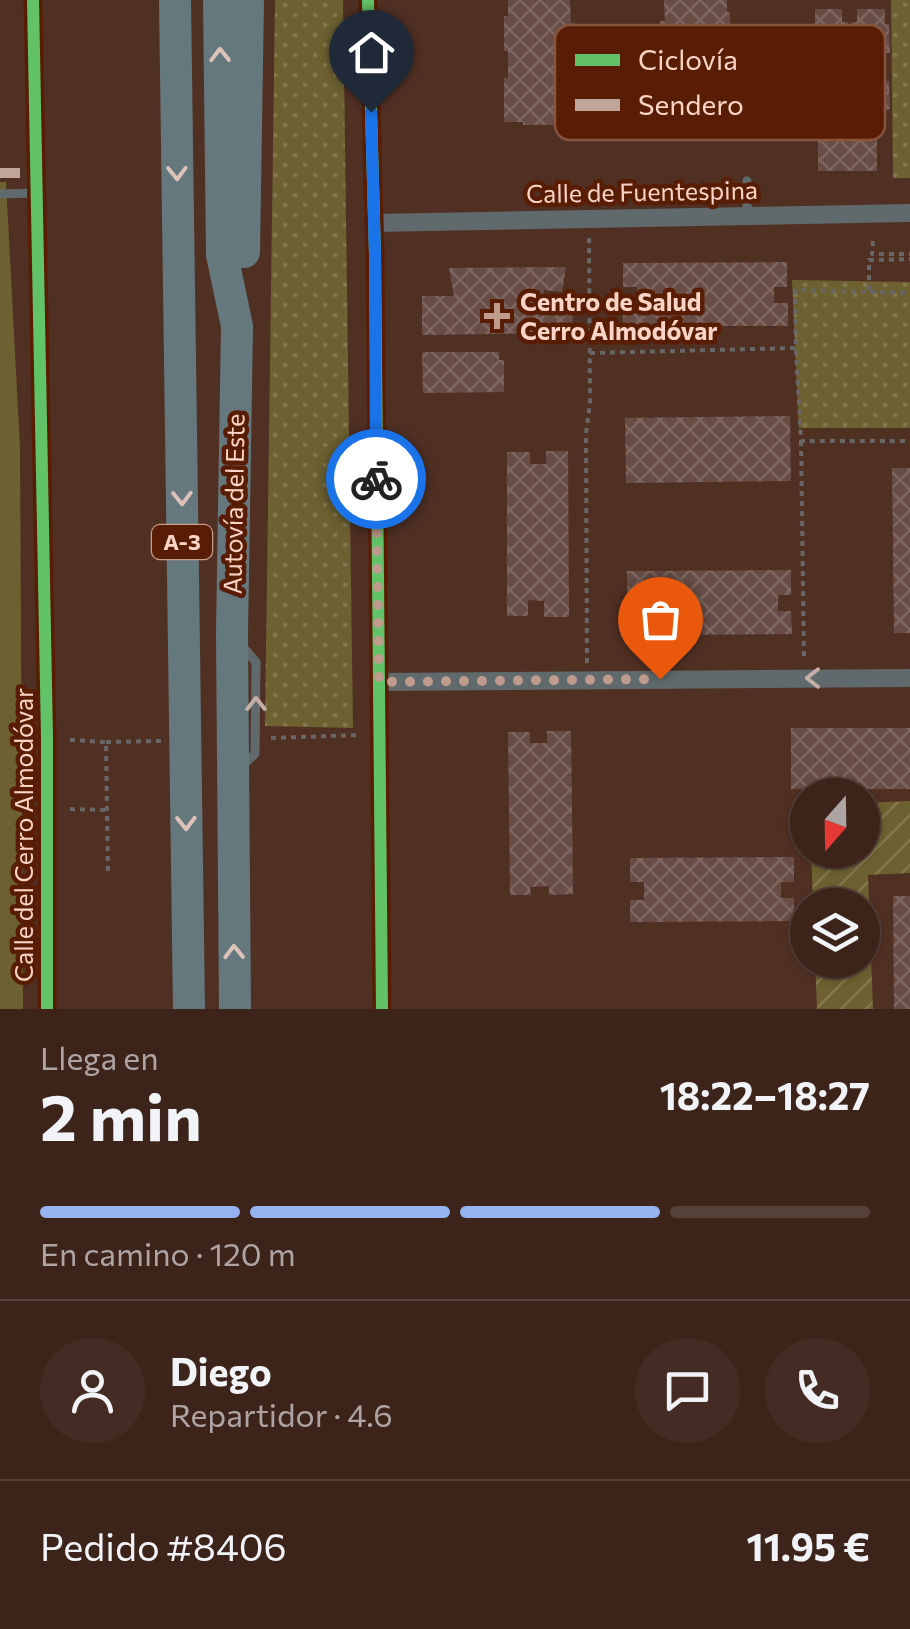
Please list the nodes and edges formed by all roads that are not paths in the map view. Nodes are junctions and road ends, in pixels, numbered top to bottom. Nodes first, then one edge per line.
1 (33, 0) edge
2 (175, 0) edge
3 (219, 0) edge
4 (248, 0) edge
5 (368, 0) edge
6 (747, 181) dead end
7 (0, 194) edge
8 (36, 194) junction
9 (910, 212) edge
10 (747, 216) junction
11 (374, 223) junction
12 (237, 326) junction
13 (910, 678) edge
14 (379, 682) junction
15 (47, 1009) edge
16 (189, 1009) edge
17 (236, 1009) edge
18 (382, 1009) edge

1 - 8 street, Calle del Cerro Almodóvar
2 -> 16 highway, Autovía del Este / A-3
12 -> 3 highway, Autovía del Este / A-3
4 - 12 highway
5 - 11 street
6 - 10 lane
7 - 8 lane
8 - 15 street, Calle del Cerro Almodóvar
9 - 10 street, Calle de Fuentespina
10 - 11 street, Calle de Fuentespina
11 - 14 street
17 -> 12 highway, Autovía del Este / A-3
13 -> 14 street
14 - 18 street

